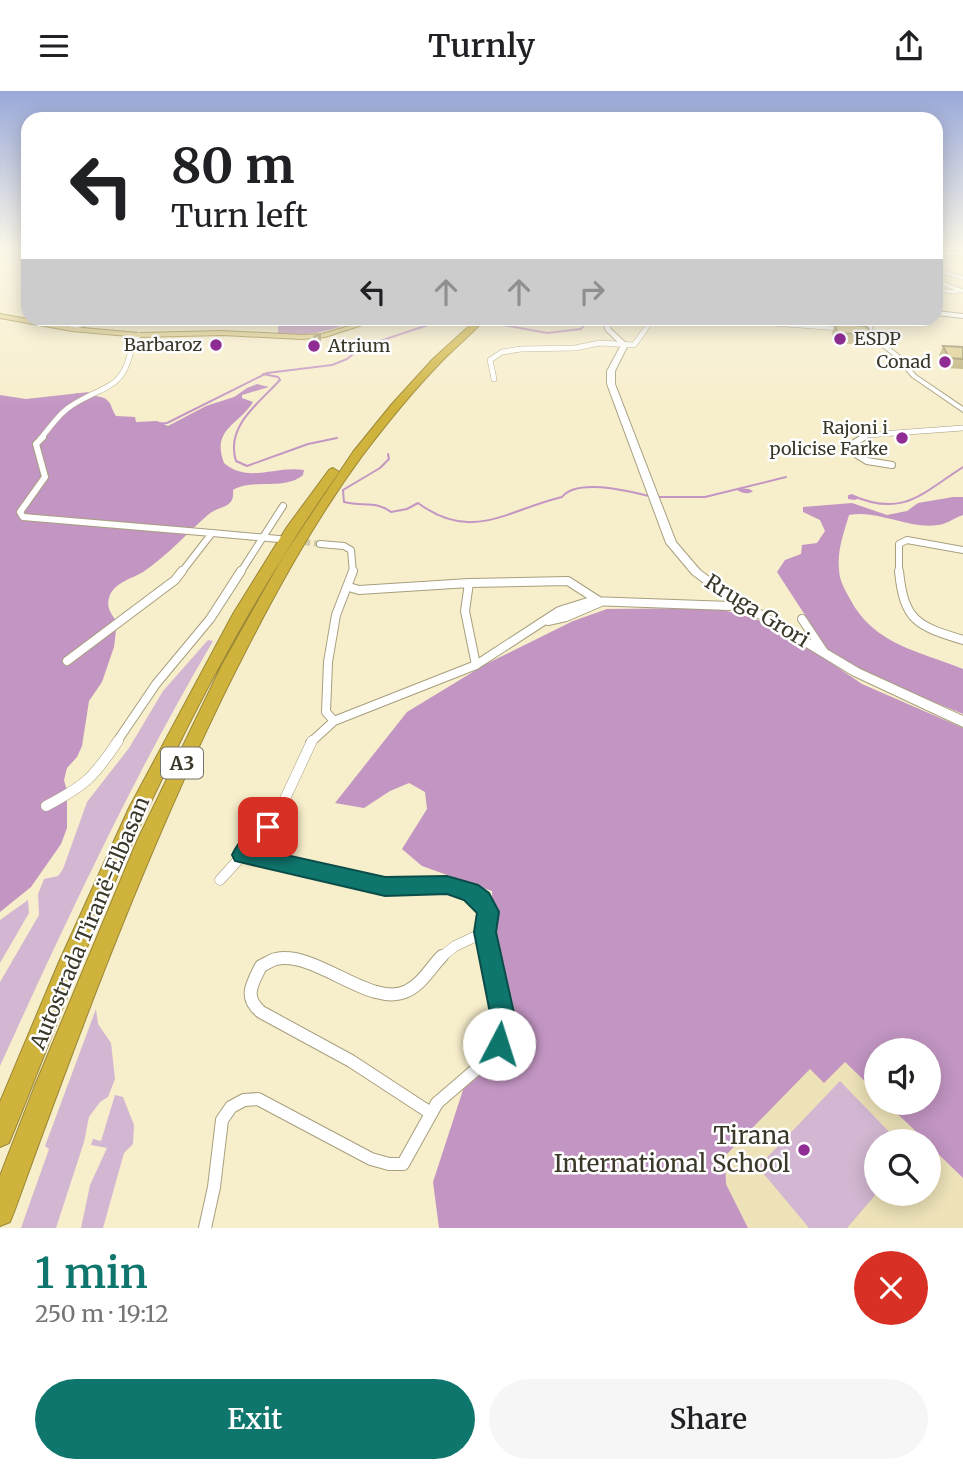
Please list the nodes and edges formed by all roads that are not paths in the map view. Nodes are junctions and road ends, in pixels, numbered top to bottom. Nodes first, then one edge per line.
1 (943, 313) edge
2 (963, 315) edge
3 (0, 316) edge
4 (21, 320) edge
5 (58, 326) edge
6 (77, 326) edge
7 (351, 326) edge
8 (465, 326) edge
9 (474, 326) edge
10 (607, 326) edge
11 (648, 326) edge
12 (802, 326) edge
13 (869, 326) edge
14 (69, 328) junction
15 (869, 331) junction
16 (139, 335) junction
17 (625, 345) junction
18 (494, 379) dead end
19 (963, 410) edge
20 (963, 428) edge
21 (892, 465) dead end
22 (283, 506) dead end
23 (212, 533) junction
24 (263, 536) junction
25 (279, 539) dead end
26 (320, 544) tunnel mouth
27 (963, 550) edge
28 (469, 583) junction
29 (349, 587) junction
30 (601, 602) junction
31 (730, 602) junction
32 (804, 630) junction
33 (790, 632) junction
34 (963, 640) edge
35 (810, 644) junction
36 (826, 654) junction
37 (68, 661) dead end
38 (476, 666) junction
39 (334, 721) junction
40 (963, 722) edge
41 (46, 806) dead end
42 (242, 855) junction
43 (220, 880) dead end
44 (485, 932) junction
45 (429, 1112) junction
46 (0, 1134) edge
47 (0, 1212) edge
48 (205, 1228) edge

1 - 2 street
3 - 4 main road
5 - 14 main road
6 - 14 street
7 - 16 main road
8 - 46 highway, Autostrada Tiranë-Elbasan / A3
9 - 47 highway, Autostrada Tiranë-Elbasan / A3
10 - 17 main road
11 - 17 street
12 - 15 street
13 - 15 street
14 - 16 main road
15 - 19 street
16 - 23 street
17 - 18 street
17 - 31 main road, Rruga Grori
20 - 21 street
22 - 24 street
23 - 24 street
23 - 37 street
24 - 25 street
24 - 41 street
26 - 29 street
27 - 34 street
28 - 29 street
28 - 30 street
28 - 38 street
29 - 39 street
30 - 31 street
30 - 38 street
31 - 33 main road, Rruga Grori
32 - 33 street
32 - 35 street
32 - 36 street
33 - 35 main road, Rruga Grori
35 - 36 main road, Rruga Grori
36 - 40 main road, Rruga Grori
38 - 39 street
39 - 42 street
42 - 43 street
42 - 44 street
44 - 45 street
44 - 45 street
45 - 48 street

